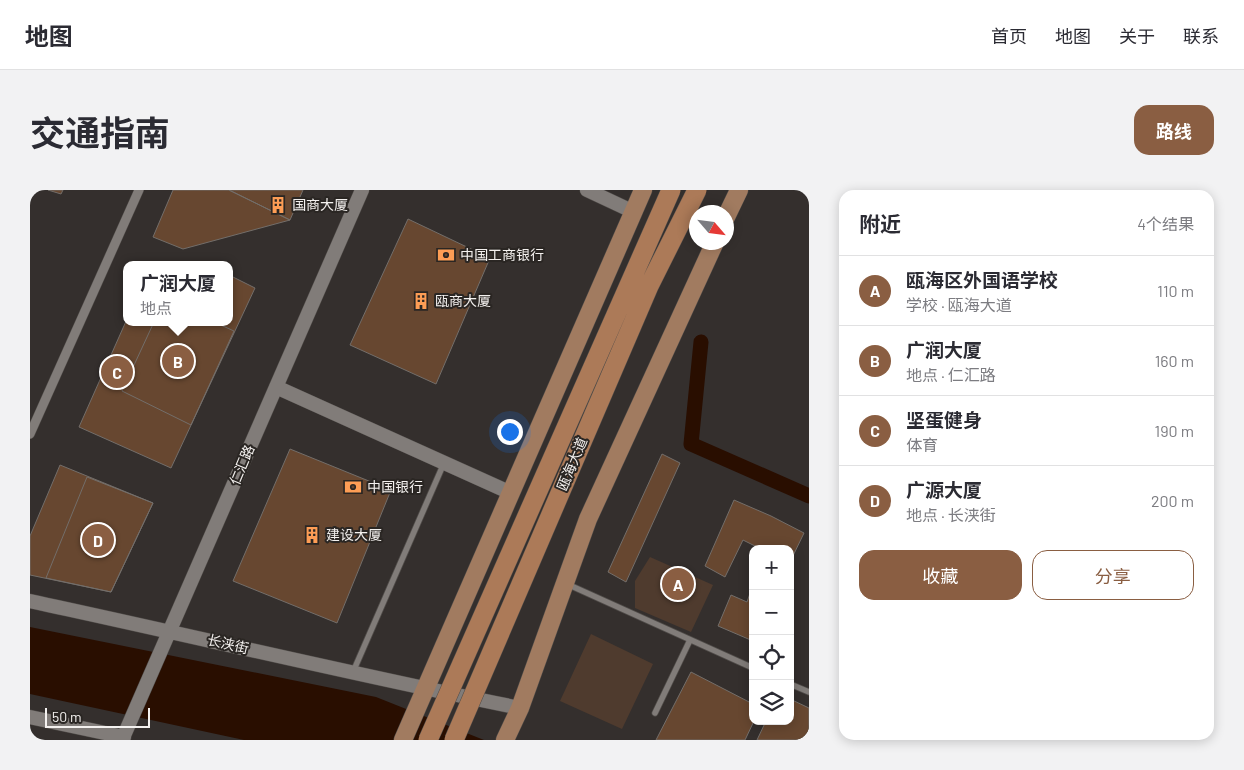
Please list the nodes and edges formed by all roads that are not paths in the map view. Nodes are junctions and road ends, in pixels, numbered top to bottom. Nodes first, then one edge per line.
1 (139, 190) edge
2 (362, 190) edge
3 (587, 190) edge
4 (643, 190) edge
5 (671, 190) edge
6 (696, 190) edge
7 (739, 190) edge
8 (732, 205) edge
9 (634, 212) junction
10 (711, 250) edge
11 (276, 387) junction
12 (30, 434) edge
13 (444, 463) junction
14 (511, 493) junction
15 (565, 583) junction
16 (30, 601) edge
17 (170, 631) junction
18 (690, 640) junction
19 (749, 666) edge
20 (353, 672) junction
21 (794, 686) edge
22 (425, 689) junction
23 (809, 692) edge
24 (520, 708) junction
25 (655, 713) dead end
26 (30, 717) edge
27 (123, 738) edge
28 (403, 740) edge
29 (428, 740) edge
30 (454, 740) edge
31 (505, 740) edge

1 - 12 street
2 - 11 street, 仁汇路
3 - 9 street
4 - 9 main road
5 - 29 highway, 瓯海大道, bridge
6 - 30 highway, 瓯海大道, bridge
7 - 8 main road
9 - 14 main road
10 - 15 main road
11 - 13 street
11 - 17 street, 仁汇路
13 - 14 street
13 - 20 lane
14 - 22 main road
15 - 18 lane
15 - 24 main road
16 - 17 street, 长浃街
17 - 20 street, 长浃街
17 - 27 street, 仁汇路
18 - 19 lane
18 - 25 lane
20 - 22 street, 长浃街
21 - 23 lane
22 - 24 street, 长浃街
22 - 28 main road
24 - 31 main road
26 - 27 street

